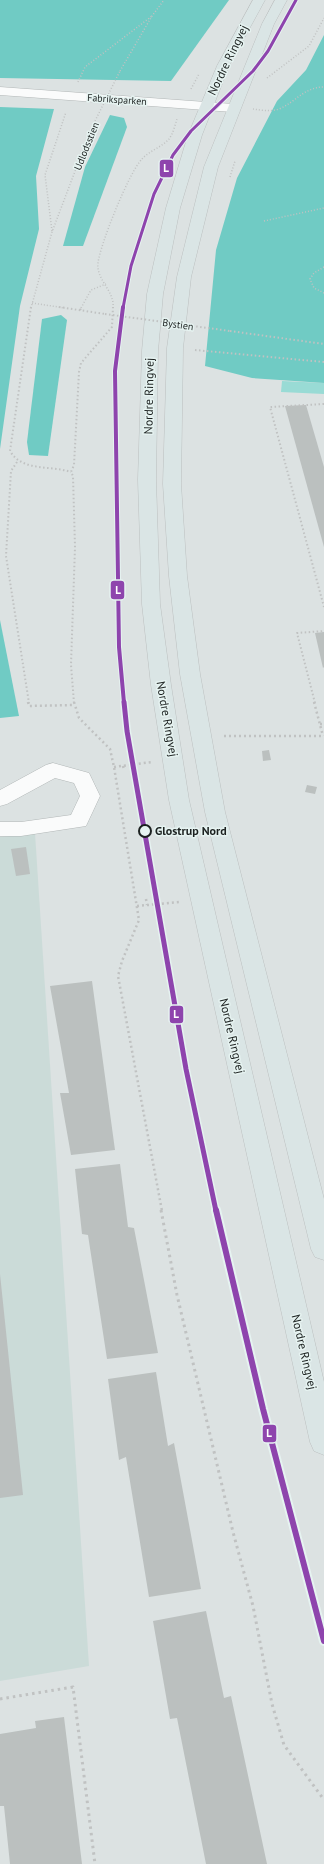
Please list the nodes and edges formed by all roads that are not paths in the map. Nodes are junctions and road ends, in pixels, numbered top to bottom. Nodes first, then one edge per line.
1 (259, 0) edge
2 (281, 0) edge
3 (0, 91) edge
4 (206, 106) junction
5 (234, 108) junction
6 (0, 799) edge
7 (0, 829) edge
8 (324, 1249) edge
9 (324, 1442) edge

1 - 4 main road, Nordre Ringvej
2 - 5 main road, Nordre Ringvej
3 - 4 street, Fabriksparken
4 - 5 street, Fabriksparken
4 - 9 main road, Nordre Ringvej
5 - 8 main road, Nordre Ringvej
6 - 7 street

